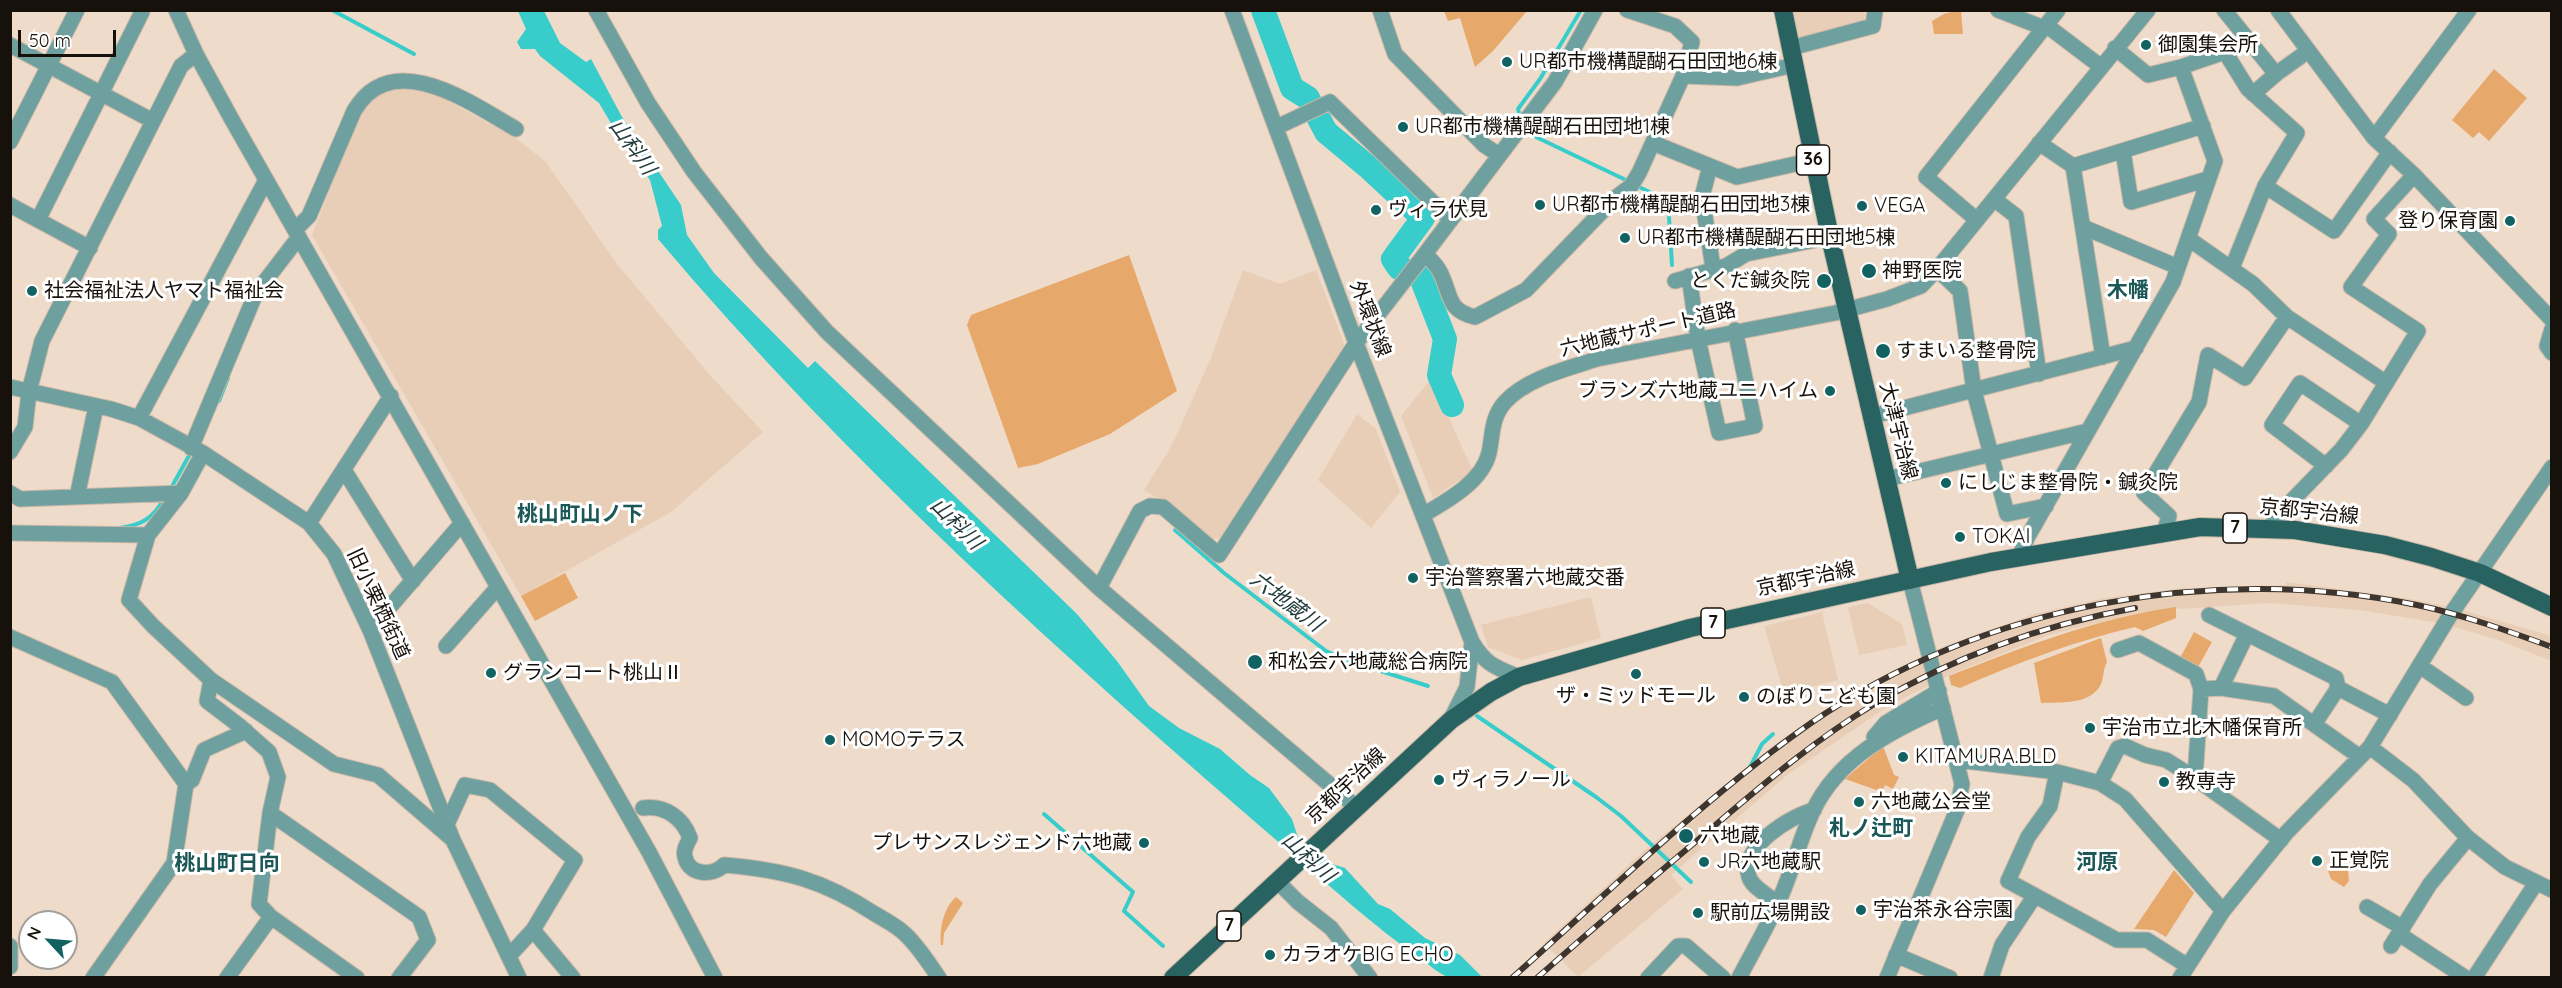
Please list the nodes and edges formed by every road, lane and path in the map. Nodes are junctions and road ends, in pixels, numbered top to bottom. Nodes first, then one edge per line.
1 (77, 10) edge
2 (176, 10) edge
3 (596, 10) edge
4 (1232, 10) edge
5 (1380, 10) edge
6 (1595, 10) edge
7 (1627, 10) edge
8 (1783, 10) edge
9 (1998, 10) edge
10 (2058, 10) edge
11 (2148, 10) edge
12 (2224, 10) edge
13 (2278, 10) edge
14 (2469, 10) edge
15 (1875, 11) edge
16 (142, 12) edge
17 (2045, 26) junction
18 (10, 45) edge
19 (2115, 48) junction
20 (2308, 51) junction
21 (196, 54) junction
22 (1792, 57) junction
23 (49, 66) junction
24 (2100, 66) junction
25 (2181, 67) junction
26 (2276, 74) junction
27 (1683, 76) junction
28 (101, 94) junction
29 (2253, 94) junction
30 (153, 122) junction
31 (2203, 126) junction
32 (1277, 127) junction
33 (516, 129) dead end
34 (2374, 138) junction
35 (10, 142) edge
36 (1653, 142) junction
37 (2039, 143) junction
38 (2123, 151) junction
39 (2390, 152) junction
40 (1499, 155) junction
41 (1814, 160) junction
42 (1710, 166) junction
43 (2073, 166) junction
44 (2414, 175) junction
45 (2208, 179) junction
46 (266, 180) junction
47 (2265, 186) junction
48 (1994, 199) junction
49 (10, 205) edge
50 (38, 220) junction
51 (1451, 220) junction
52 (1977, 220) junction
53 (2083, 227) junction
54 (297, 233) junction
55 (1830, 237) junction
56 (2189, 239) junction
57 (90, 248) junction
58 (1421, 260) junction
59 (2178, 267) junction
60 (1713, 268) junction
61 (2232, 268) junction
62 (1937, 269) junction
63 (1847, 309) junction
64 (2287, 317) junction
65 (2552, 320) edge
66 (2552, 329) edge
67 (1735, 330) junction
68 (1698, 339) junction
69 (1356, 343) junction
70 (2136, 348) junction
71 (2552, 353) edge
72 (2103, 357) junction
73 (2039, 374) junction
74 (2385, 382) junction
75 (10, 387) edge
76 (1974, 391) junction
77 (29, 392) junction
78 (391, 396) junction
79 (96, 406) junction
80 (1873, 416) junction
81 (139, 418) junction
82 (2361, 424) junction
83 (2088, 431) junction
84 (197, 450) junction
85 (10, 452) edge
86 (1990, 453) junction
87 (2326, 466) junction
88 (2552, 467) edge
89 (344, 470) junction
90 (1887, 479) junction
91 (10, 493) edge
92 (179, 493) junction
93 (77, 497) junction
94 (2046, 506) junction
95 (1423, 515) junction
96 (462, 523) junction
97 (309, 524) junction
98 (2269, 529) junction
99 (10, 533) edge
100 (2164, 533) junction
101 (148, 535) junction
102 (2019, 558) junction
103 (2480, 573) junction
104 (1910, 580) junction
105 (412, 581) junction
106 (498, 586) junction
107 (1099, 588) junction
108 (2552, 606) edge
109 (2209, 615) dead end
110 (370, 630) junction
111 (2247, 634) junction
112 (10, 637) edge
113 (1472, 642) junction
114 (446, 646) dead end
115 (2118, 650) dead end
116 (2420, 666) junction
117 (1519, 676) junction
118 (211, 680) junction
119 (2221, 688) junction
120 (2338, 688) junction
121 (2201, 689) junction
122 (1939, 691) junction
123 (2466, 699) dead end
124 (1943, 708) junction
125 (2390, 715) junction
126 (1451, 720) junction
127 (2315, 723) junction
128 (246, 731) junction
129 (1867, 747) junction
130 (2365, 752) junction
131 (1957, 760) junction
132 (2057, 772) junction
133 (2195, 778) junction
134 (2100, 783) junction
135 (186, 784) junction
136 (643, 808) dead end
137 (1814, 810) junction
138 (1351, 812) junction
139 (270, 813) junction
140 (447, 825) junction
141 (2468, 838) junction
142 (453, 840) junction
143 (2281, 840) junction
144 (1281, 878) junction
145 (2536, 883) junction
146 (2552, 890) edge
147 (2034, 897) junction
148 (2367, 907) dead end
149 (2223, 911) junction
150 (271, 917) junction
151 (1771, 919) junction
152 (533, 930) junction
153 (2398, 936) junction
154 (10, 946) edge
155 (509, 956) junction
156 (1896, 956) junction
157 (10, 967) edge
158 (2183, 971) edge
159 (94, 977) edge
160 (227, 978) edge
161 (357, 978) edge
162 (399, 978) edge
163 (519, 978) edge
164 (573, 978) edge
165 (715, 978) edge
166 (939, 978) edge
167 (1173, 978) edge
168 (1370, 978) edge
169 (1648, 978) edge
170 (1724, 978) edge
171 (1739, 978) edge
172 (1887, 978) edge
173 (1950, 978) edge
174 (1991, 978) edge
175 (2466, 978) edge
176 (2474, 978) edge

1 - 23 street
2 - 21 street
3 - 107 street
4 - 32 street, 外環状線
5 - 40 street
6 - 40 street
7 - 27 street
8 - 22 main road, 大津宇治線 / 36
9 - 17 street
10 - 17 street
11 - 19 street, 六地蔵サポート道路
12 - 26 street
13 - 20 street
14 - 34 street
15 - 22 street
16 - 28 street
17 - 24 street
17 - 52 street
18 - 23 street
19 - 24 street, 六地蔵サポート道路
19 - 25 street
20 - 26 street
20 - 34 street
21 - 30 street
21 - 46 street
22 - 27 street
22 - 41 main road, 大津宇治線 / 36
23 - 28 street
23 - 35 street
24 - 37 street, 六地蔵サポート道路
25 - 29 street
25 - 31 street
26 - 29 street
27 - 36 street
28 - 30 street
28 - 50 street
29 - 47 street
30 - 57 street
31 - 38 street
31 - 45 street
32 - 51 street
32 - 69 street, 外環状線
33 - 54 street
34 - 39 street
36 - 42 street
36 - 58 street
37 - 43 street
37 - 48 street, 六地蔵サポート道路
38 - 43 street
38 - 45 street
39 - 44 street
39 - 47 street
40 - 51 street
41 - 42 street
41 - 55 main road, 大津宇治線 / 36
42 - 60 street
43 - 53 street
44 - 65 street
44 - 74 street
45 - 56 street
46 - 54 street
46 - 81 street
47 - 61 street
48 - 52 street, 六地蔵サポート道路
48 - 73 street
49 - 50 street
50 - 57 street
51 - 58 street
52 - 62 street, 六地蔵サポート道路
53 - 59 street
53 - 72 street
54 - 78 street
54 - 84 street
55 - 60 street
55 - 63 main road, 大津宇治線 / 36
56 - 59 street
56 - 61 street
57 - 77 street
58 - 69 street
59 - 70 street
60 - 68 street
61 - 64 street
62 - 63 street, 六地蔵サポート道路
62 - 76 street
63 - 67 street, 六地蔵サポート道路
63 - 80 main road, 大津宇治線 / 36
64 - 74 street
64 - 100 street
66 - 71 street
67 - 68 street, 六地蔵サポート道路
67 - 68 street
68 - 95 street, 六地蔵サポート道路
69 - 95 street, 外環状線
69 - 107 street
70 - 72 street
70 - 83 street
72 - 73 street
73 - 76 street
74 - 82 street
75 - 77 street, 旧小栗栖街道
76 - 80 street
76 - 86 street
77 - 79 street, 旧小栗栖街道
77 - 85 street
78 - 89 street
78 - 96 street
79 - 81 street, 旧小栗栖街道
79 - 93 street
80 - 90 main road, 大津宇治線 / 36
81 - 84 street, 旧小栗栖街道
82 - 87 street
82 - 87 street
83 - 86 street
83 - 94 street
84 - 92 street
84 - 97 street, 旧小栗栖街道
86 - 90 street
86 - 94 street
87 - 98 street
88 - 103 street
89 - 97 street
89 - 105 street
90 - 104 main road, 大津宇治線 / 36
91 - 93 street
92 - 93 street
92 - 101 street
94 - 102 street
95 - 113 street, 外環状線
96 - 105 street
96 - 106 street
97 - 110 street, 旧小栗栖街道
98 - 100 main road, 京都宇治線 / 7
98 - 103 main road, 京都宇治線 / 7
99 - 101 street
100 - 102 main road, 京都宇治線 / 7
101 - 118 street
102 - 104 main road, 京都宇治線 / 7
103 - 108 main road, 京都宇治線 / 7
103 - 116 street
104 - 117 main road, 京都宇治線 / 7
104 - 122 street
105 - 110 street
106 - 114 street
106 - 165 street
107 - 138 street
109 - 111 street
110 - 140 street, 旧小栗栖街道
111 - 119 street
111 - 120 street
112 - 135 street
113 - 117 street, 外環状線
113 - 126 street, 外環状線
115 - 121 street
116 - 123 street
116 - 125 street
117 - 126 main road, 京都宇治線 / 7
118 - 128 street
118 - 142 street
119 - 121 street
119 - 127 street
120 - 125 street
120 - 127 street
121 - 133 street
122 - 124 street
122 - 129 street
124 - 129 street
124 - 131 street
125 - 130 street
126 - 138 main road, 京都宇治線 / 7
127 - 130 street
128 - 135 street
128 - 139 street
129 - 137 street
130 - 141 street
130 - 143 street
131 - 132 street
131 - 156 street
132 - 134 street
132 - 147 street
133 - 134 street
133 - 143 street
134 - 149 street
135 - 159 street
136 - 166 street
137 - 151 street
137 - 151 street
138 - 144 main road, 京都宇治線 / 7
139 - 150 street
139 - 162 street
140 - 142 street, 旧小栗栖街道
140 - 152 street
141 - 145 street
141 - 153 street
142 - 155 street, 旧小栗栖街道
143 - 149 street
144 - 167 main road, 京都宇治線 / 7
144 - 168 street
145 - 146 street
145 - 176 street
147 - 158 street
147 - 174 street
148 - 153 street
149 - 158 street
150 - 160 street
150 - 161 street
151 - 171 street
152 - 155 street
152 - 164 street
153 - 175 street
154 - 157 street
155 - 163 street, 旧小栗栖街道
156 - 172 street
156 - 173 street
169 - 170 street

